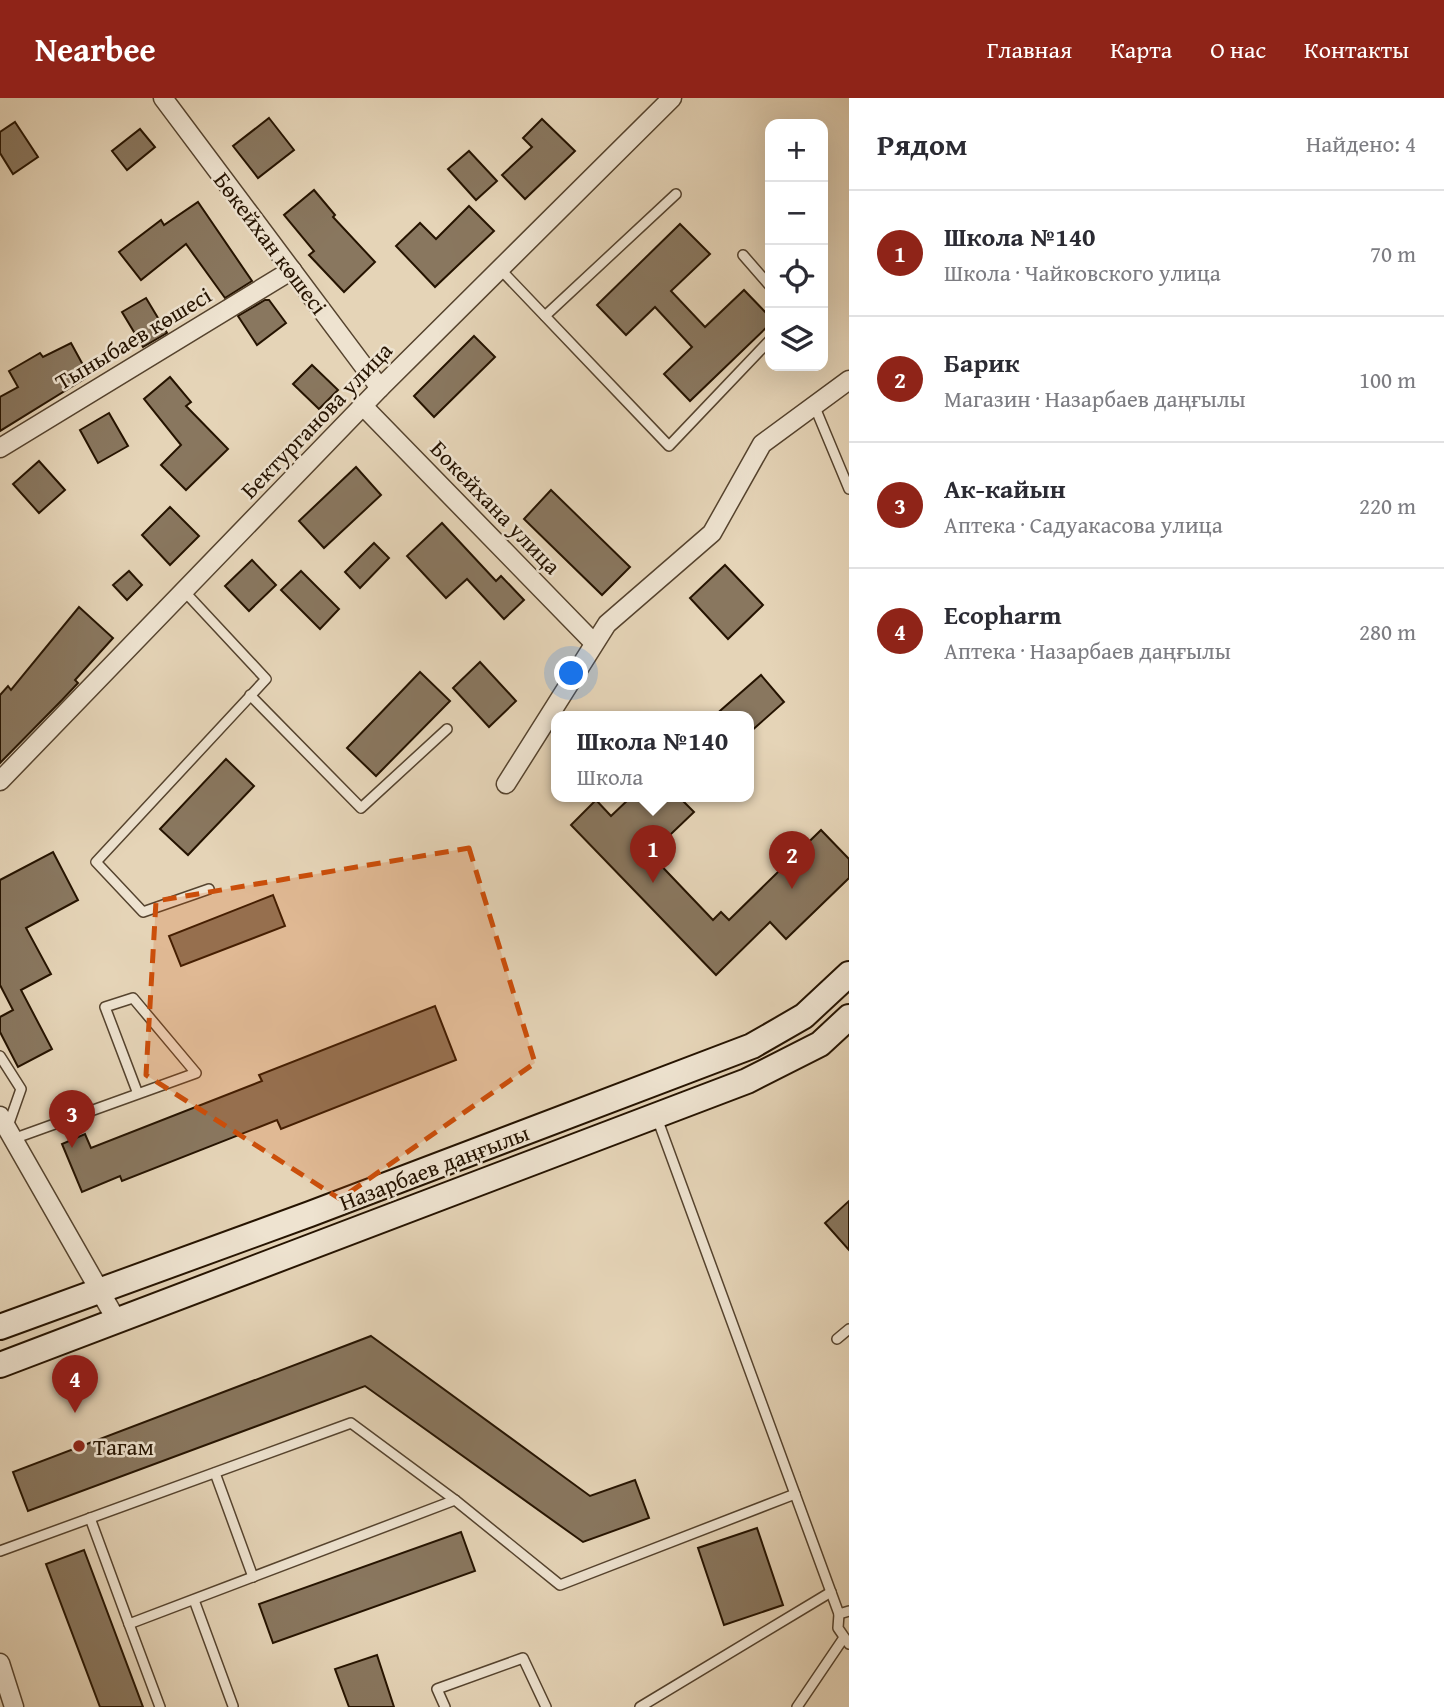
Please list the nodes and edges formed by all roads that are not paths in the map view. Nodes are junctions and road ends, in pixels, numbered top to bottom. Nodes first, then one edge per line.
1 (163, 98) edge
2 (672, 98) edge
3 (676, 194) dead end
4 (743, 255) dead end
5 (500, 269) junction
6 (292, 270) junction
7 (765, 280) edge
8 (545, 316) junction
9 (765, 345) edge
10 (849, 380) edge
11 (380, 388) junction
12 (814, 405) junction
13 (363, 406) junction
14 (0, 448) edge
15 (849, 489) edge
16 (184, 591) junction
17 (594, 643) junction
18 (250, 695) junction
19 (552, 711) edge
20 (551, 712) edge
21 (447, 729) dead end
22 (0, 781) edge
23 (506, 784) dead end
24 (209, 889) dead end
25 (849, 976) edge
26 (849, 1017) edge
27 (0, 1056) edge
28 (138, 1094) junction
29 (657, 1118) junction
30 (7, 1128) edge
31 (100, 1289) junction
32 (117, 1321) junction
33 (0, 1327) edge
34 (849, 1329) edge
35 (836, 1339) dead end
36 (0, 1365) edge
37 (215, 1473) junction
38 (795, 1494) junction
39 (455, 1500) junction
40 (90, 1518) junction
41 (0, 1551) edge
42 (253, 1577) junction
43 (831, 1592) junction
44 (194, 1600) junction
45 (844, 1612) edge
46 (129, 1624) junction
47 (846, 1642) edge
48 (0, 1663) edge
49 (233, 1706) edge
50 (15, 1707) edge
51 (160, 1707) edge
52 (446, 1707) edge
53 (546, 1707) edge
54 (640, 1707) edge
55 (797, 1707) edge

1 - 6 street, Бөкейхан көшесі
2 - 5 street, Бектурганова улица
3 - 8 lane
4 - 7 lane
5 - 8 lane
5 - 11 street, Бектурганова улица
6 - 11 street, Бөкейхан көшесі
6 - 14 street, Тыныбаев көшесі
8 - 9 lane
10 - 12 street
11 - 13 street, Бектурганова улица
12 - 15 lane
12 - 17 street
13 - 16 street, Бектурганова улица
13 - 17 street, Бокейхана улица
16 - 18 lane
16 - 22 street, Бектурганова улица
17 - 19 street
18 - 21 lane
18 - 24 lane
20 - 23 street
25 - 31 main road, Назарбаев даңғылы
26 - 29 main road, Назарбаев даңғылы
27 - 30 lane
28 - 28 lane
28 - 30 lane
29 - 32 main road, Назарбаев даңғылы
29 - 38 lane
30 - 31 street
31 - 32 street
31 - 33 main road, Назарбаев даңғылы
32 - 36 main road, Назарбаев даңғылы
34 - 35 lane
37 - 39 lane
37 - 40 lane
37 - 42 lane
38 - 39 lane
38 - 43 lane
39 - 42 lane
40 - 41 lane
40 - 46 lane
42 - 44 lane
43 - 45 lane
43 - 54 lane
44 - 46 lane
44 - 49 lane
45 - 47 lane
46 - 51 lane
47 - 55 lane
48 - 50 street
52 - 53 lane

